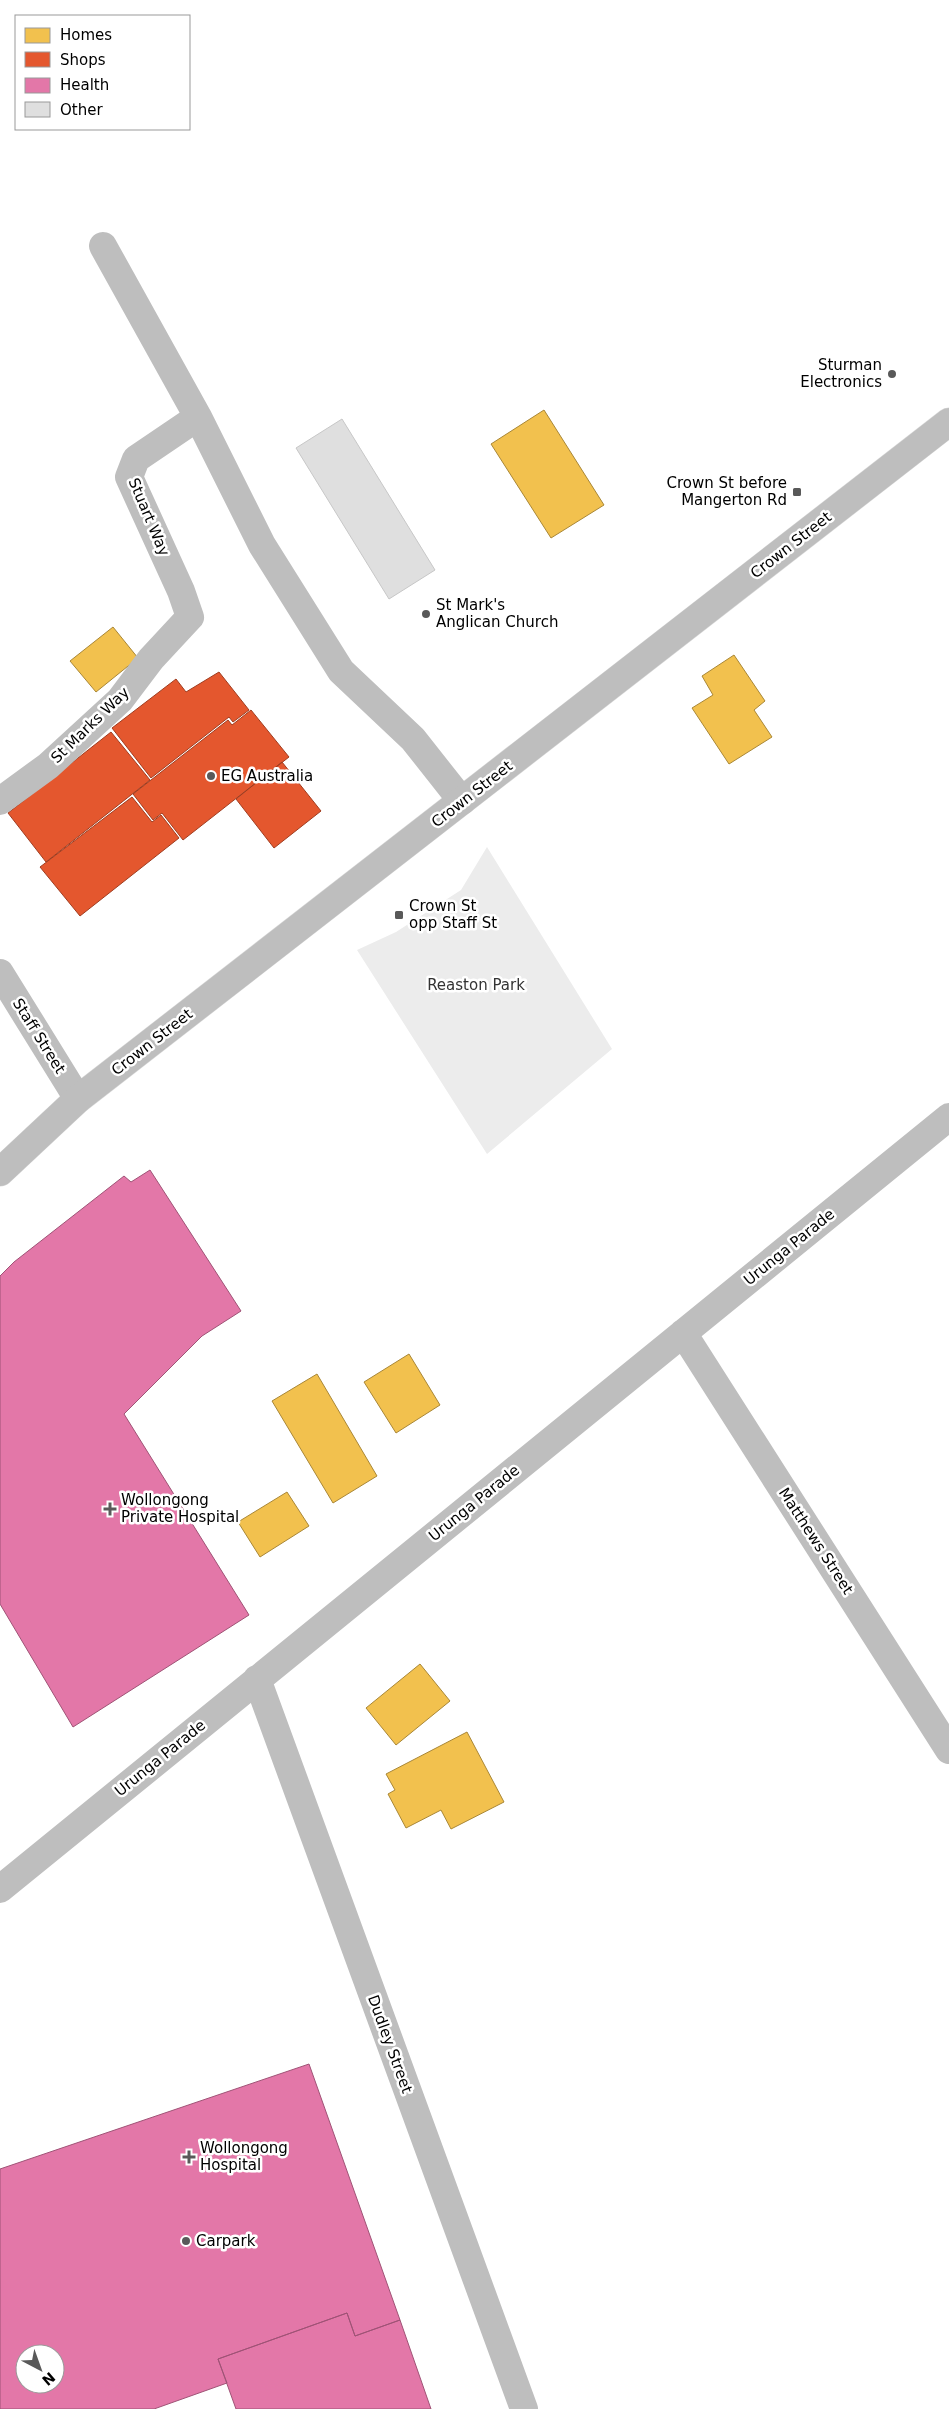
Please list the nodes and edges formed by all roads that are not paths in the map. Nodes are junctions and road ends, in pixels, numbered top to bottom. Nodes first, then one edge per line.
1 (103, 246) dead end
2 (198, 417) junction
3 (949, 422) edge
4 (190, 617) joint
5 (0, 801) edge
6 (462, 801) junction
7 (0, 973) edge
8 (78, 1099) junction
9 (949, 1117) edge
10 (0, 1172) edge
11 (683, 1333) junction
12 (257, 1679) junction
13 (949, 1750) edge
14 (0, 1889) edge
15 (524, 2409) edge

1 - 2 street
2 - 4 street, Stuart Way
2 - 6 street
3 - 6 street, Crown Street
4 - 5 street, St Marks Way
6 - 8 street, Crown Street
7 - 8 street, Staff Street
8 - 10 street, Crown Street
9 - 11 street, Urunga Parade
11 - 12 street, Urunga Parade
11 - 13 street, Matthews Street
12 - 14 street, Urunga Parade
12 - 15 street, Dudley Street

